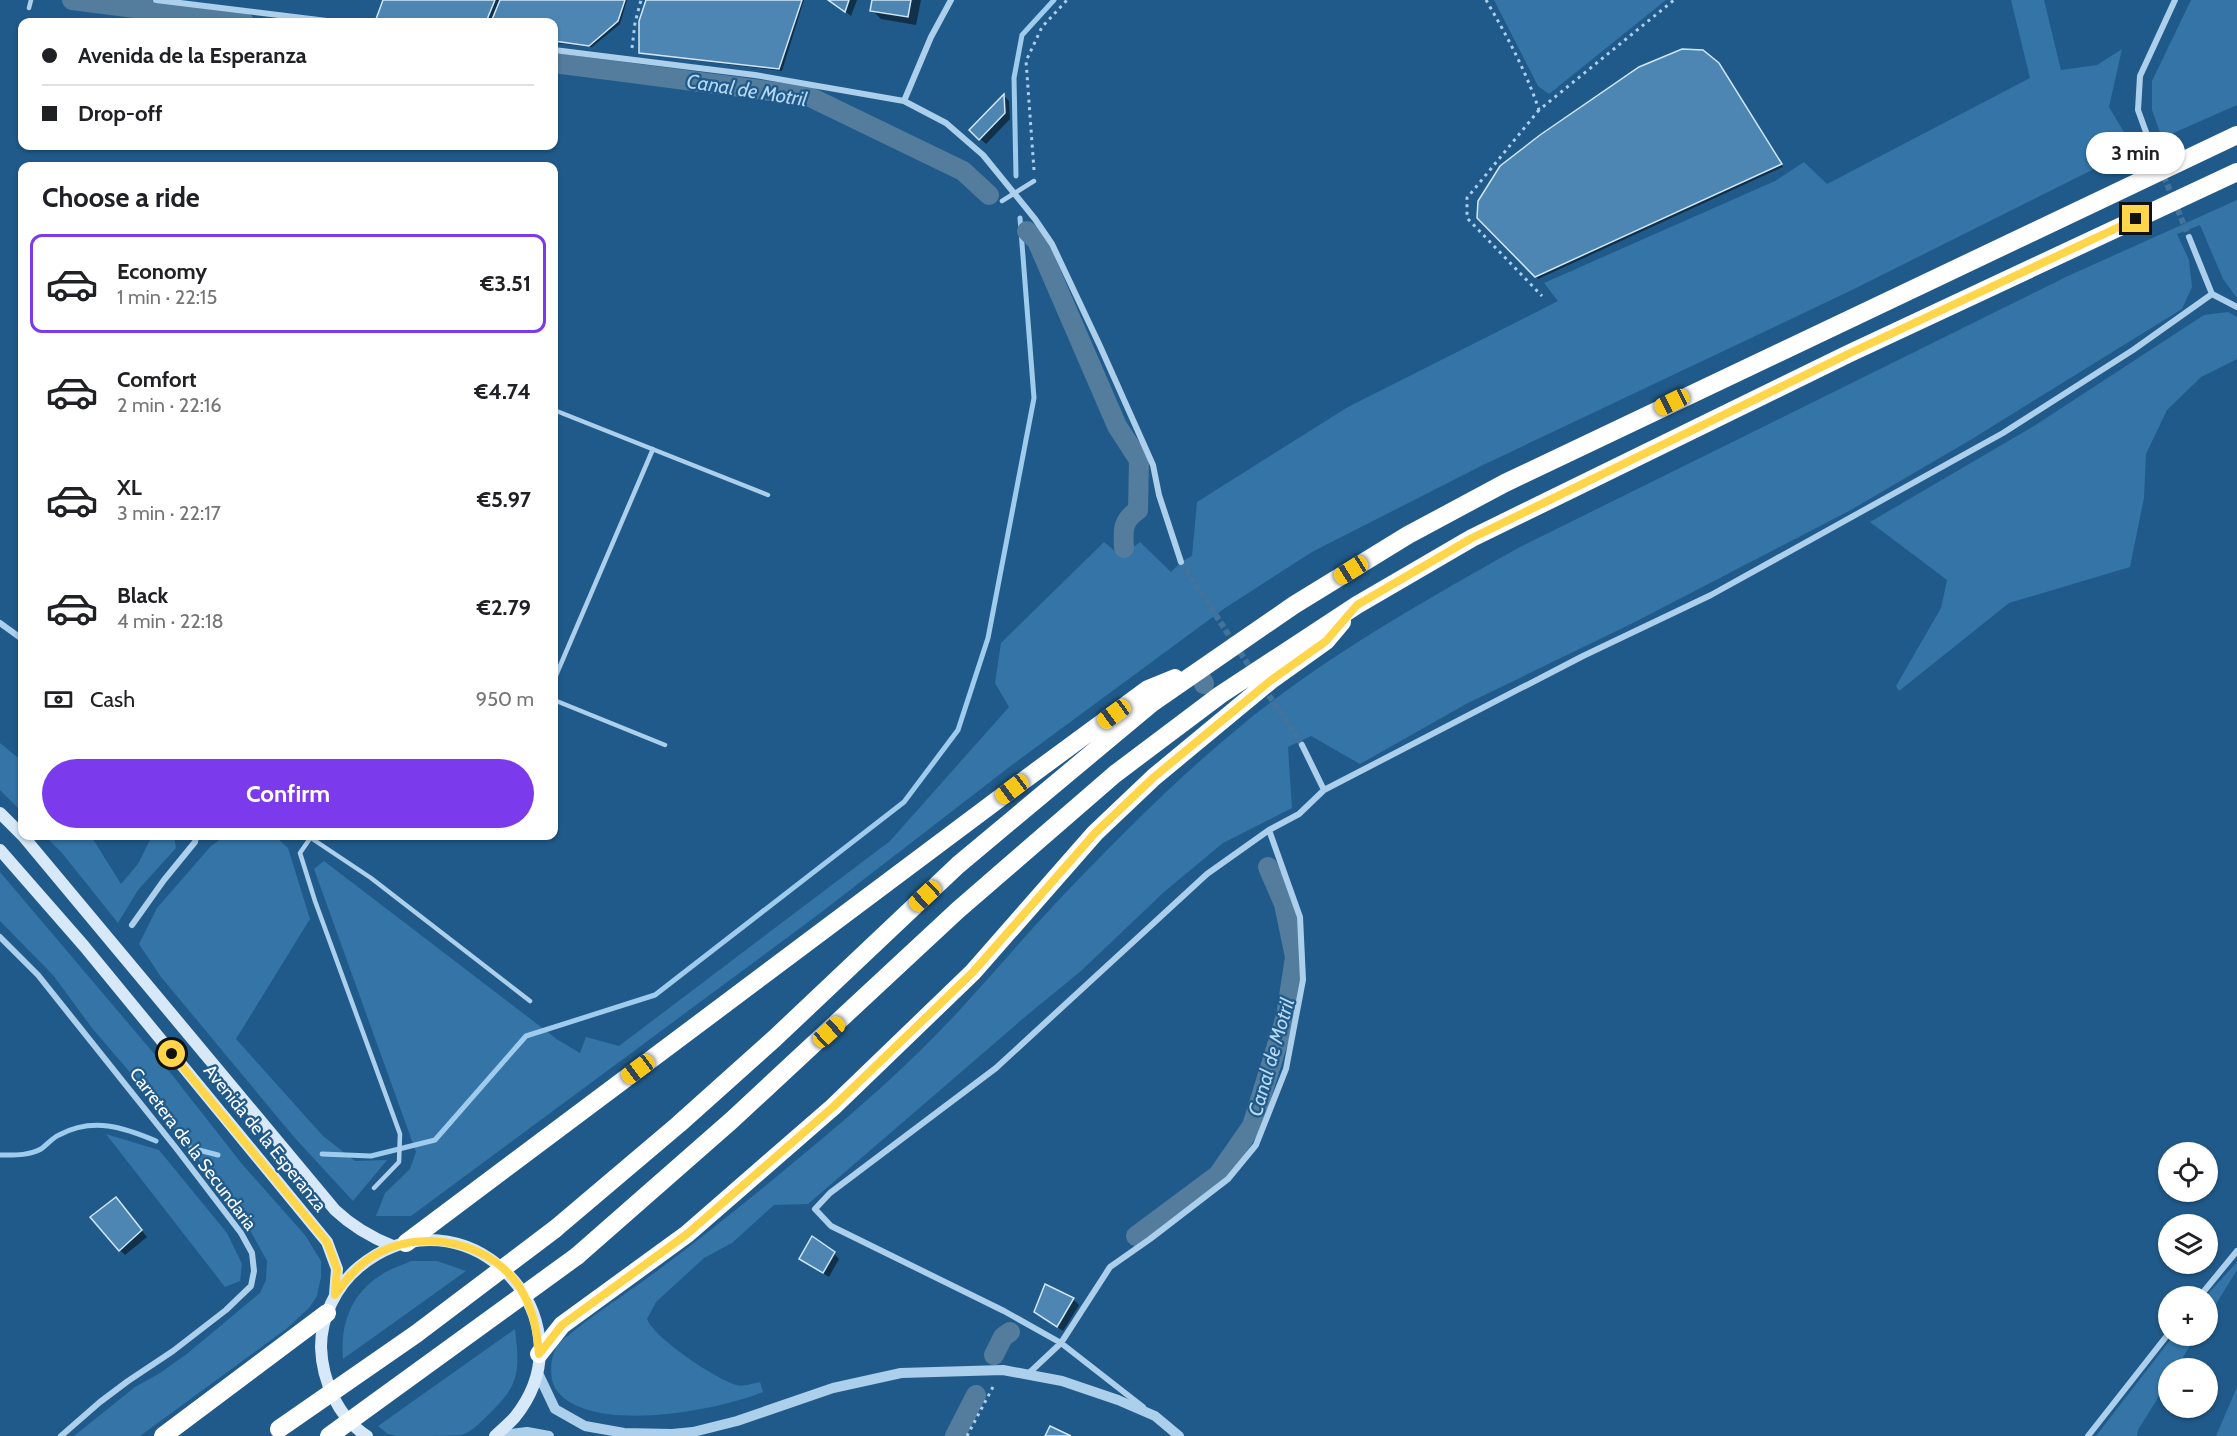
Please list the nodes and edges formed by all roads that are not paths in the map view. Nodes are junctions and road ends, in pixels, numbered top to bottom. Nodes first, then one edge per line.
1 (31, 0) edge
2 (156, 0) edge
3 (951, 0) edge
4 (2175, 0) edge
5 (29, 8) dead end
6 (302, 18) edge
7 (558, 51) edge
8 (904, 101) junction
9 (2237, 135) edge
10 (2150, 143) tunnel mouth
11 (2237, 172) edge
12 (1034, 181) road end
13 (1014, 194) junction
14 (1002, 201) dead end
15 (2190, 237) tunnel mouth
16 (2212, 294) junction
17 (2237, 308) edge
18 (558, 412) edge
19 (653, 449) junction
20 (768, 495) dead end
21 (1181, 562) tunnel mouth
22 (1357, 605) junction
23 (0, 623) edge
24 (18, 636) edge
25 (1202, 668) junction
26 (558, 671) edge
27 (558, 702) edge
28 (665, 745) dead end
29 (1302, 745) tunnel mouth
30 (1324, 790) junction
31 (0, 813) edge
32 (18, 830) edge
33 (1269, 830) junction
34 (27, 840) edge
35 (195, 840) edge
36 (308, 840) edge
37 (316, 840) edge
38 (0, 850) edge
39 (132, 925) dead end
40 (0, 937) edge
41 (530, 1001) dead end
42 (374, 1188) dead end
43 (399, 1244) junction
44 (2237, 1251) edge
45 (2208, 1286) edge
46 (335, 1295) junction
47 (327, 1313) junction
48 (1061, 1343) junction
49 (2159, 1346) edge
50 (538, 1363) junction
51 (1027, 1375) junction
52 (1155, 1416) junction
53 (274, 1432) edge
54 (670, 1435) edge
55 (61, 1436) edge
56 (163, 1436) edge
57 (329, 1436) edge
58 (367, 1436) edge
59 (495, 1436) edge
60 (549, 1436) edge
61 (1179, 1436) edge
62 (2088, 1436) edge

1 - 5 lane
2 - 6 street
3 - 8 street
4 - 10 street
7 - 8 street
8 - 13 street
9 - 25 highway
11 - 22 highway
12 - 13 lane
13 - 14 lane
13 - 21 street
15 - 16 street
16 - 17 street
16 - 30 street
18 - 19 lane
19 - 20 lane
19 - 26 lane
22 - 50 highway
22 - 57 highway, bridge
23 - 24 street
25 - 43 highway
25 - 53 highway, bridge
27 - 28 lane
29 - 30 street
30 - 33 street
31 - 32 main road, Avenida de la Esperanza
33 - 48 street
33 - 48 street
34 - 43 main road, Avenida de la Esperanza
35 - 39 street
36 - 42 lane
37 - 41 lane
38 - 46 main road, Avenida de la Esperanza
40 - 55 street, Carretera de la Secundaria
43 - 46 main road
43 - 50 main road
44 - 45 street
46 - 47 main road
47 - 56 highway
47 - 58 main road
48 - 51 street
48 - 52 street
49 - 62 street
50 - 54 street
50 - 59 main road
51 - 52 street
51 - 54 street
52 - 61 street
59 - 60 street

